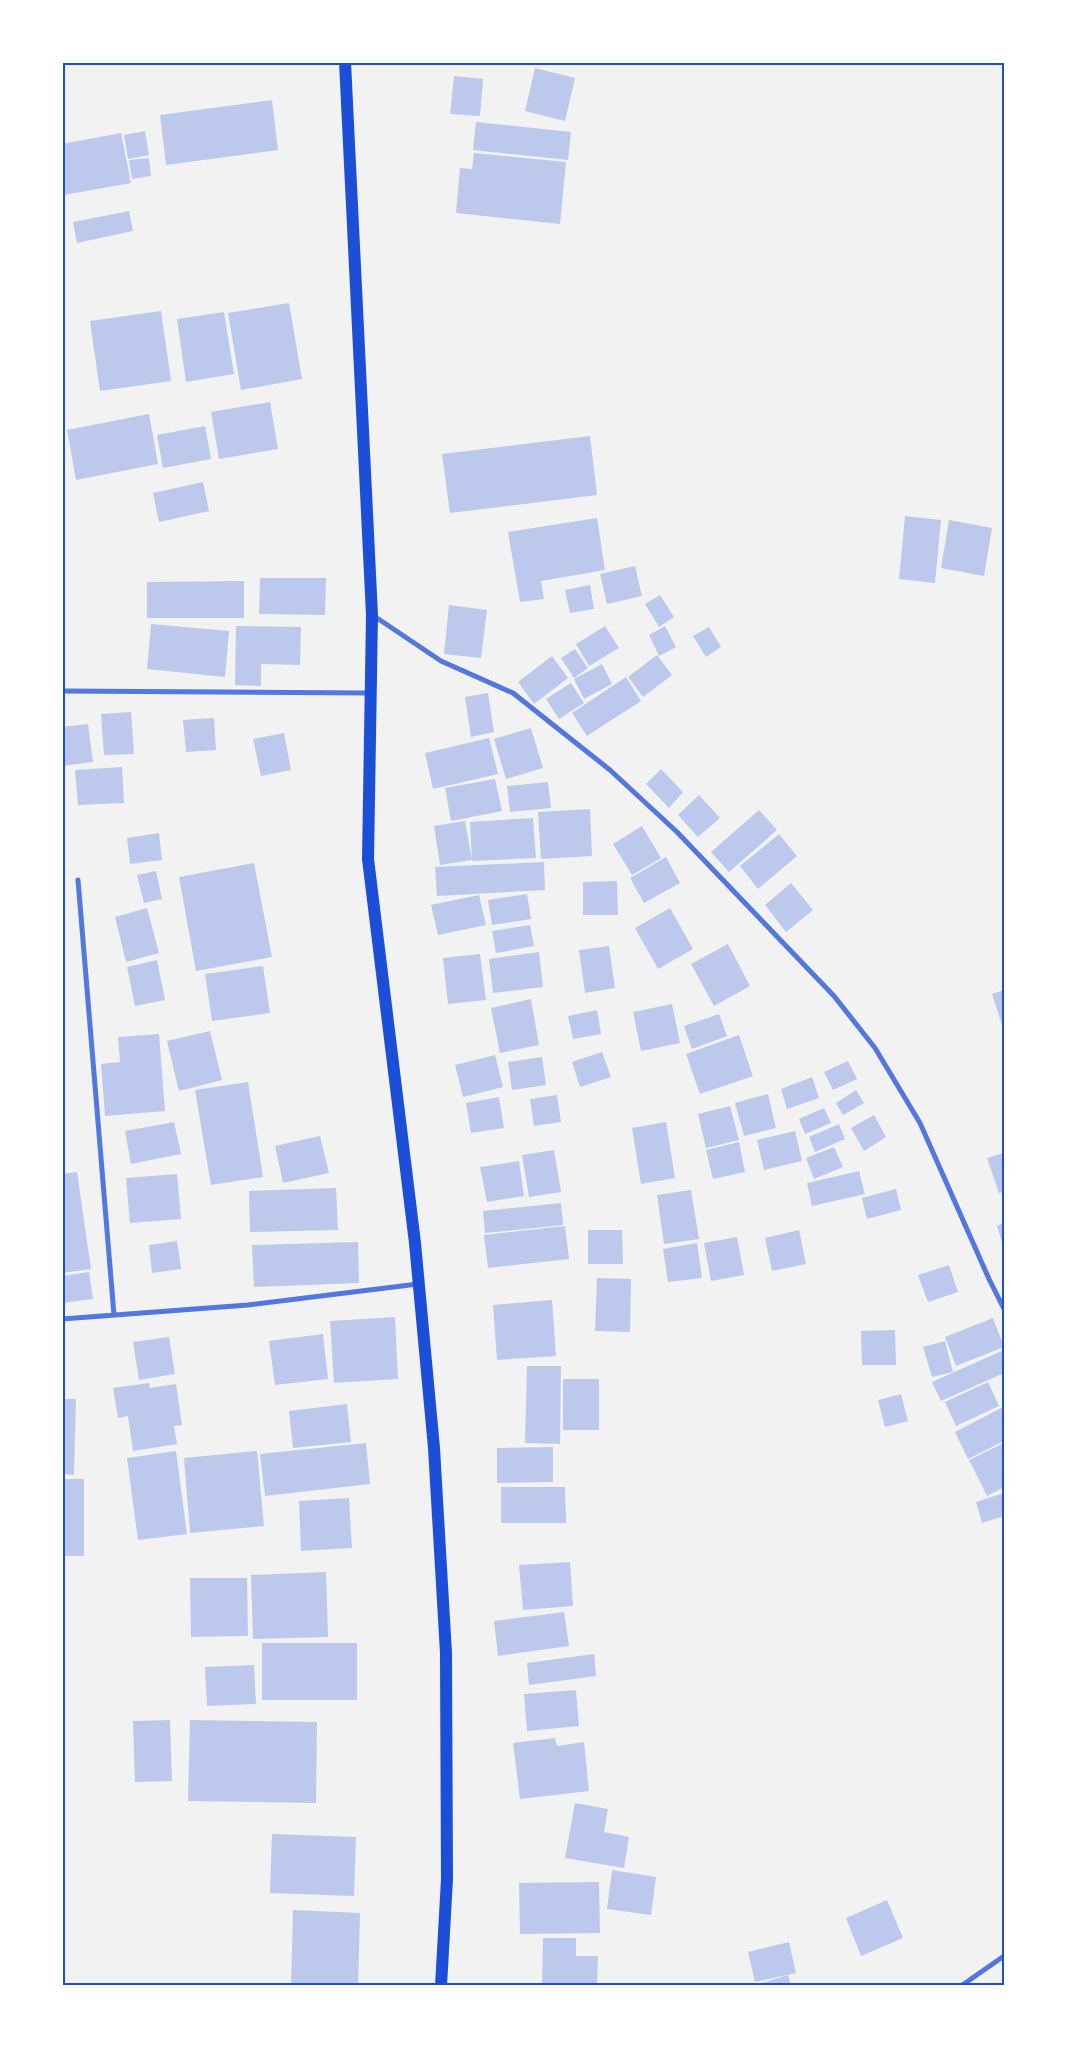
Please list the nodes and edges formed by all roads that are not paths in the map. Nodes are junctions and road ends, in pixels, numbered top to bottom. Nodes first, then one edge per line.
1 (345, 62) edge
2 (372, 615) junction
3 (62, 691) edge
4 (369, 692) junction
5 (78, 880) dead end
6 (419, 1284) junction
7 (1004, 1309) edge
8 (114, 1316) junction
9 (62, 1319) edge
10 (1004, 1956) edge
11 (441, 1986) edge
12 (961, 1986) edge

1 - 2 main road
2 - 4 main road
2 - 7 street
3 - 4 street
4 - 6 main road
5 - 8 street
6 - 8 street
6 - 11 main road
8 - 9 street
10 - 12 street

